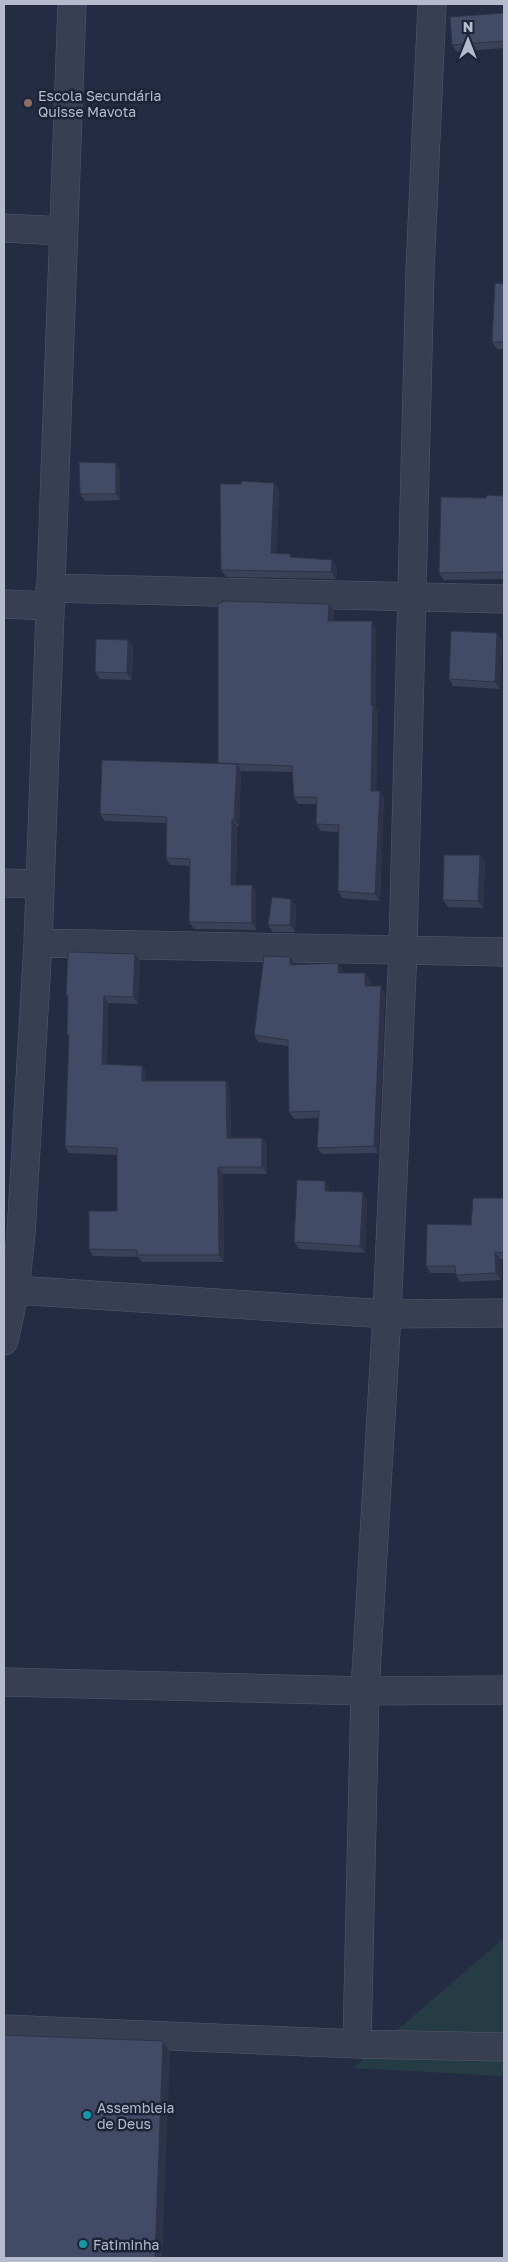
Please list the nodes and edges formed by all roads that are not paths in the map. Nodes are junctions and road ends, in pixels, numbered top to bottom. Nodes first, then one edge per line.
1 (72, 4) edge
2 (432, 4) edge
3 (4, 228) edge
4 (64, 231) junction
5 (49, 597) junction
6 (410, 597) junction
7 (504, 600) edge
8 (4, 604) edge
9 (4, 883) edge
10 (40, 884) junction
11 (38, 943) junction
12 (403, 949) junction
13 (504, 952) edge
14 (12, 1234) edge
15 (15, 1290) junction
16 (504, 1313) edge
17 (386, 1314) junction
18 (4, 1341) edge
19 (4, 1682) edge
20 (504, 1690) edge
21 (365, 1691) junction
22 (4, 2029) edge
23 (357, 2044) junction
24 (504, 2047) edge

1 - 4 street
2 - 6 street
3 - 4 street
4 - 5 street
5 - 6 street
5 - 8 street
5 - 10 street
6 - 7 street
6 - 12 street
9 - 10 street
10 - 11 street
11 - 12 street
11 - 14 street
12 - 13 street
12 - 17 street
14 - 15 street
15 - 17 street
15 - 18 street
16 - 17 street
17 - 21 street
19 - 21 street
20 - 21 street
21 - 23 street
22 - 23 street
23 - 24 street

